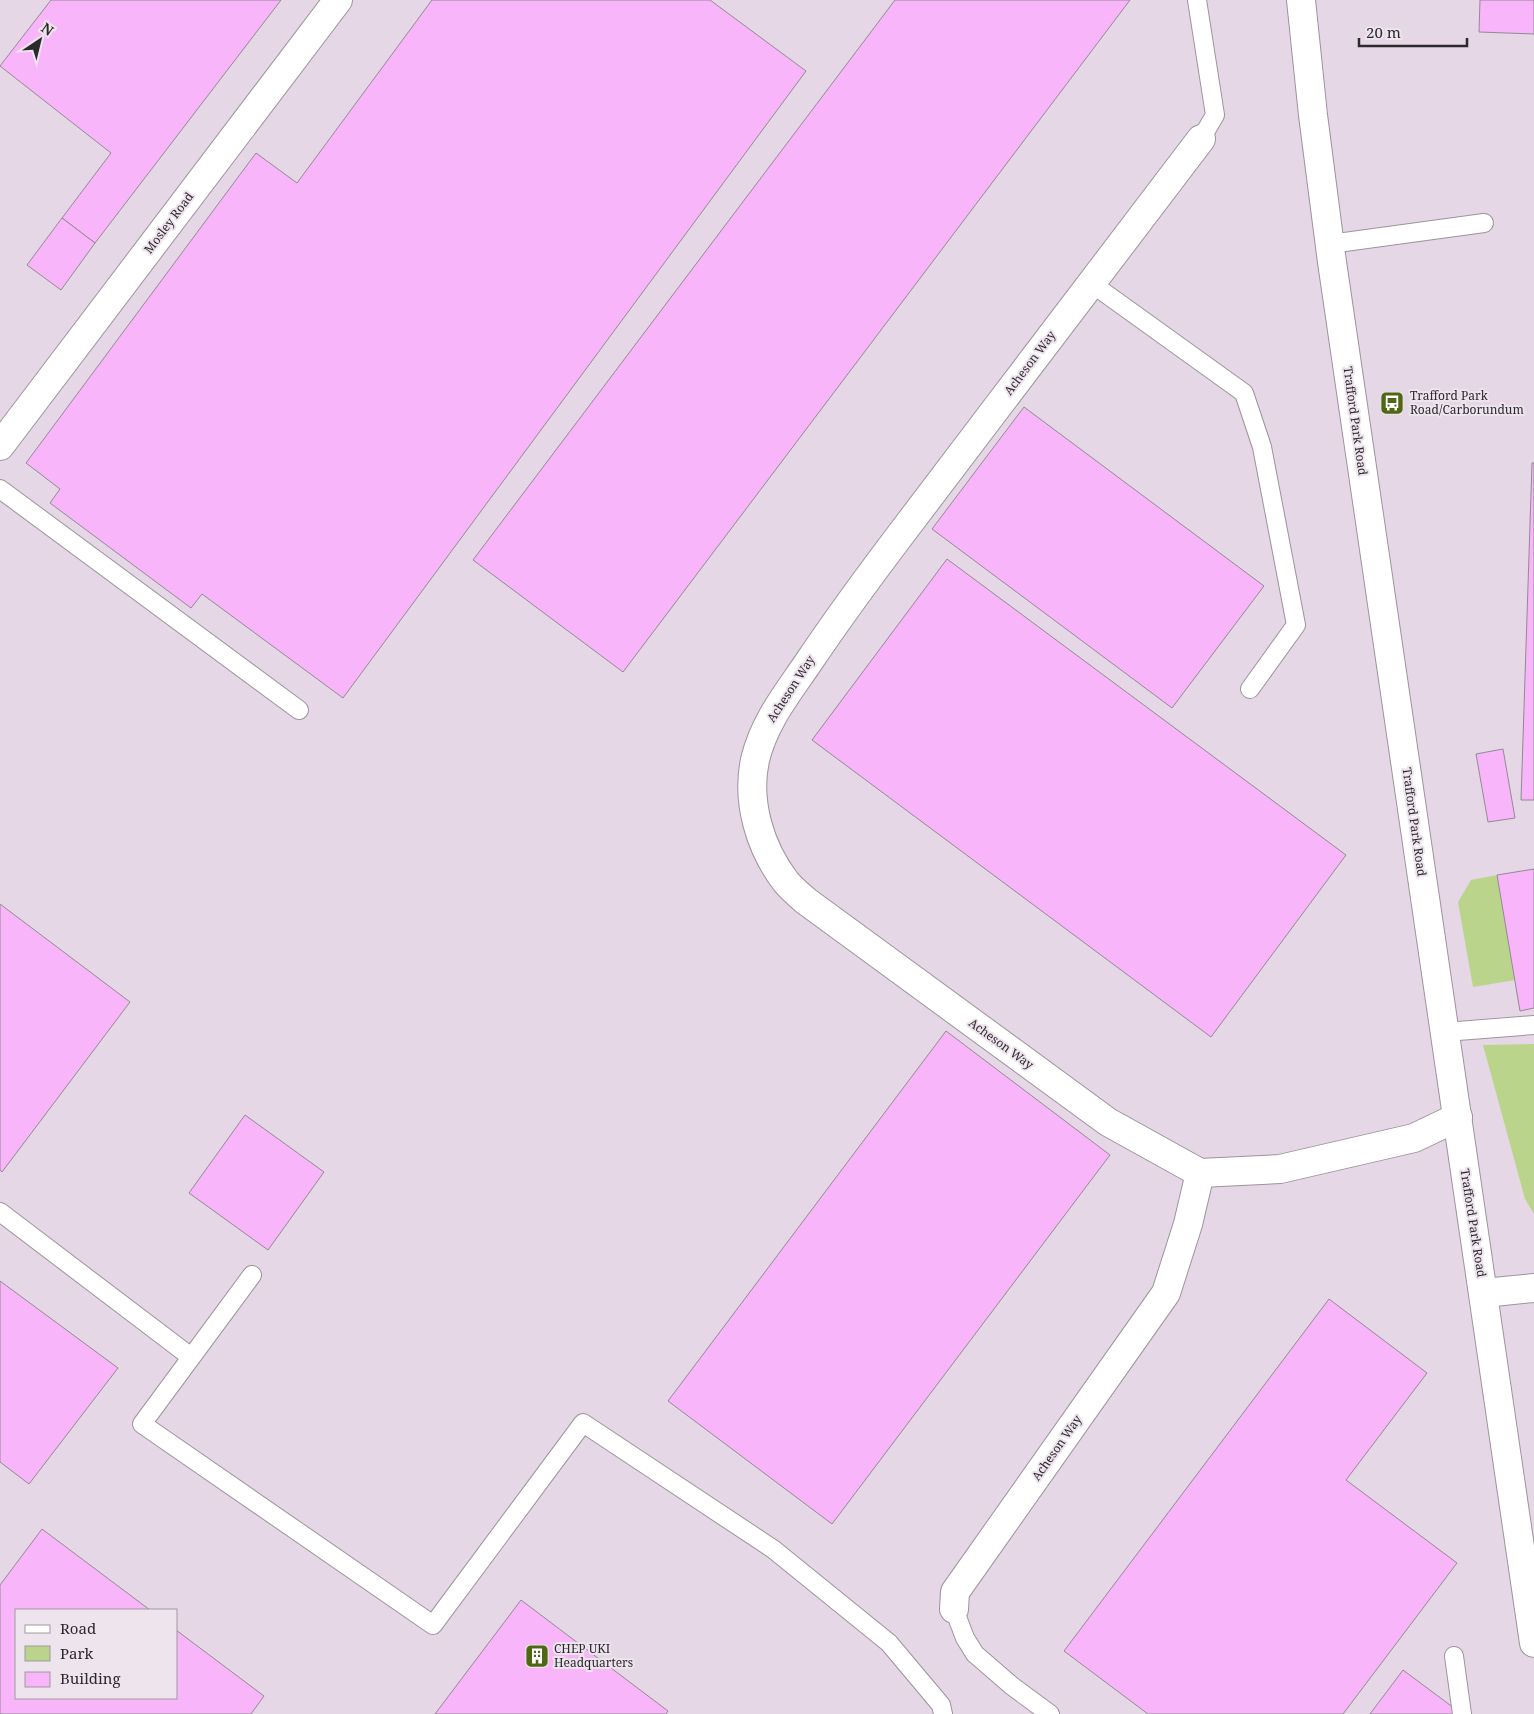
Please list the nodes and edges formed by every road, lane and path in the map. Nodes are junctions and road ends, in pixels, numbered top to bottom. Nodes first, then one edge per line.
1 (338, 0) edge
2 (1198, 0) edge
3 (1301, 0) edge
4 (1201, 139) joint
5 (1484, 223) dead end
6 (1330, 244) junction
7 (1091, 282) junction
8 (0, 446) edge
9 (0, 489) edge
10 (1250, 689) dead end
11 (299, 710) dead end
12 (1534, 1025) edge
13 (1445, 1032) junction
14 (1458, 1117) junction
15 (1200, 1174) junction
16 (0, 1212) edge
17 (252, 1275) dead end
18 (1534, 1288) edge
19 (1484, 1293) junction
20 (191, 1357) junction
21 (954, 1609) joint
22 (1534, 1643) edge
23 (1454, 1656) dead end
24 (943, 1714) edge
25 (1050, 1714) edge
26 (1462, 1714) edge

1 - 8 street, Mosley Road
2 - 4 lane
3 - 6 street, Trafford Park Road
4 - 7 street, Acheson Way
5 - 6 lane
6 - 13 street, Trafford Park Road
7 - 10 lane
7 - 15 street, Acheson Way
9 - 11 lane
12 - 13 lane
13 - 14 street, Trafford Park Road
14 - 15 street
14 - 19 street, Trafford Park Road
15 - 21 street, Acheson Way
16 - 20 lane
17 - 20 lane
18 - 19 street
19 - 22 street, Trafford Park Road
20 - 24 lane
21 - 25 lane
23 - 26 lane

